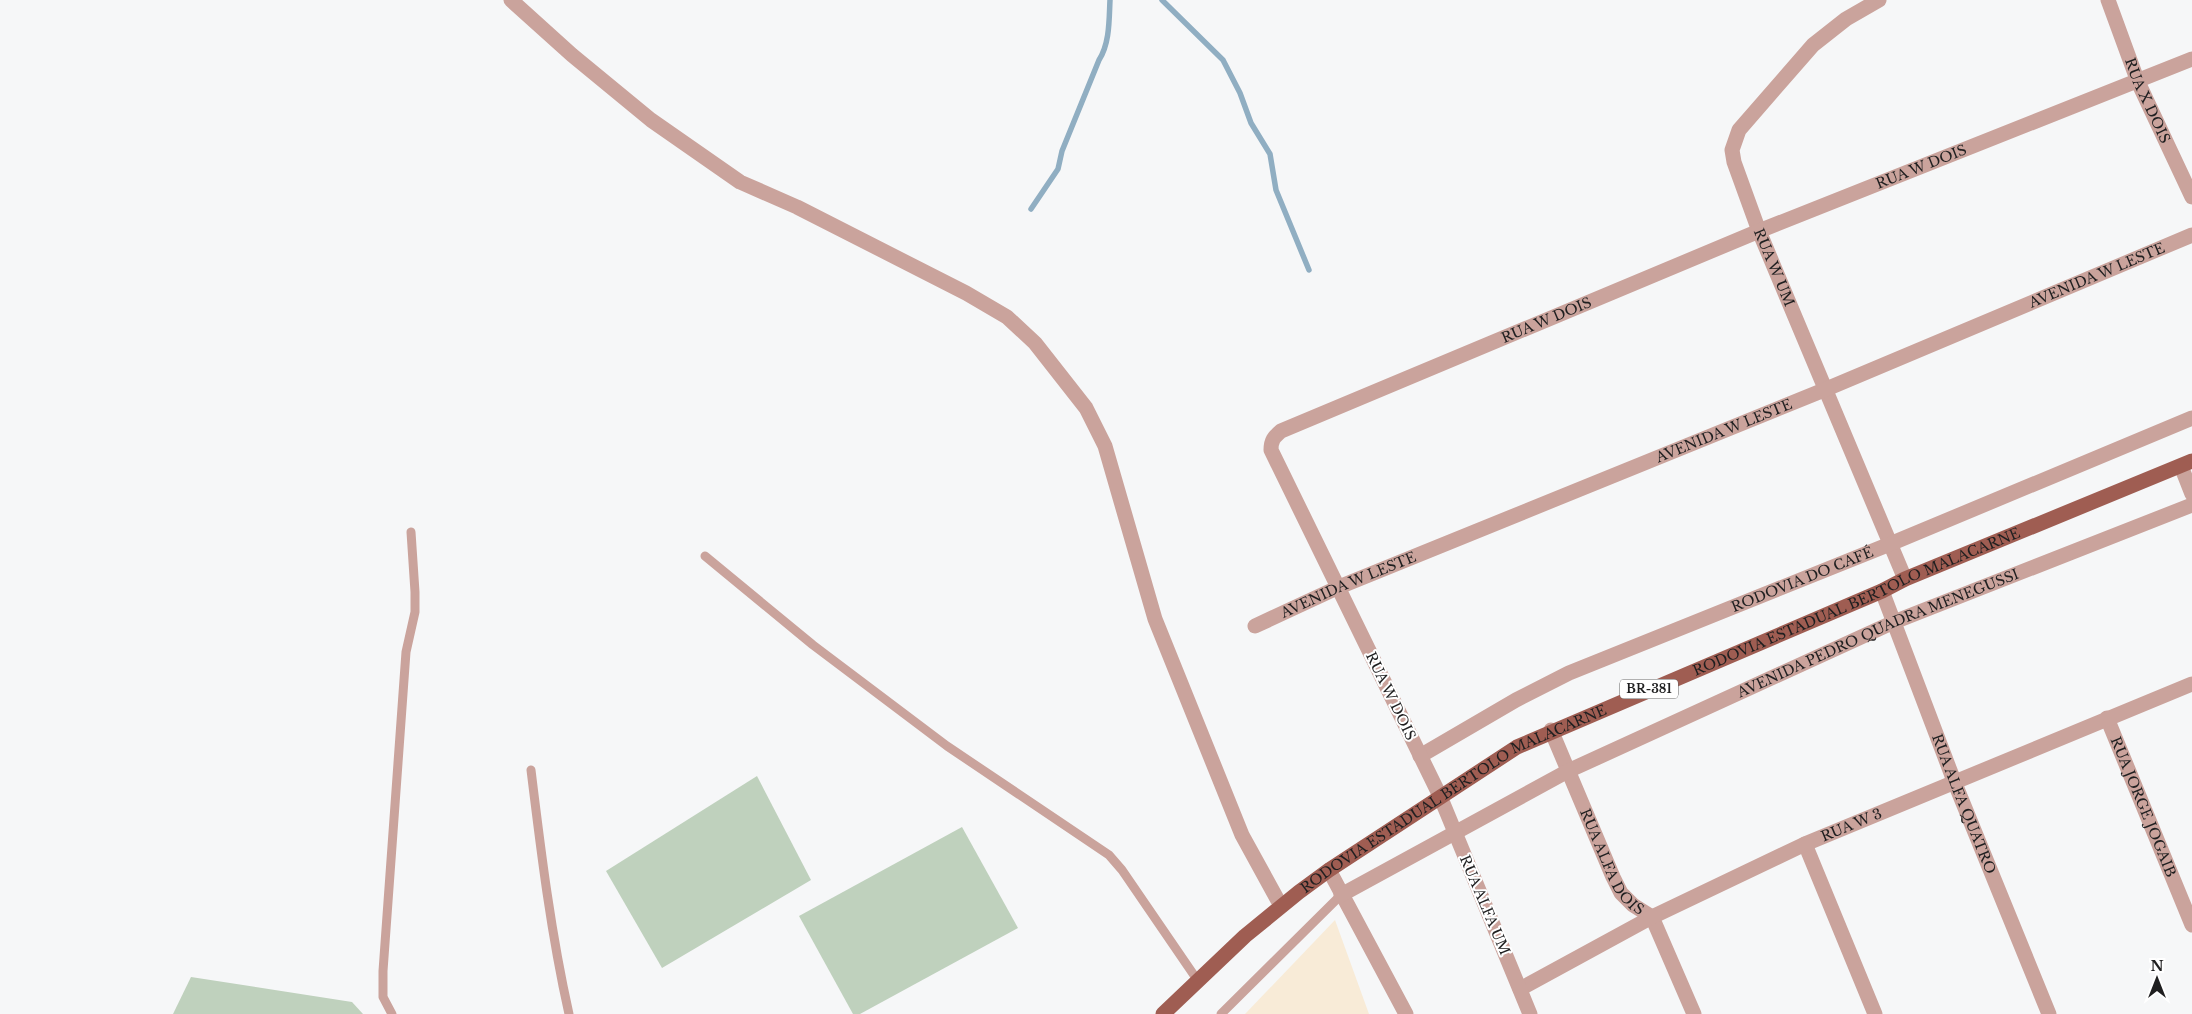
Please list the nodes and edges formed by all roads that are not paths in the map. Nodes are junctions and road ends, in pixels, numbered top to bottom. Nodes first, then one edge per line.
1 (511, 0) edge
2 (1878, 0) edge
3 (2108, 0) edge
4 (2192, 59) edge
5 (2138, 82) junction
6 (2192, 197) edge
7 (1759, 231) junction
8 (2192, 234) edge
9 (1824, 390) junction
10 (2192, 418) edge
11 (2186, 463) edge
12 (2192, 494) edge
13 (2192, 505) edge
14 (412, 532) dead end
15 (1890, 544) junction
16 (706, 556) dead end
17 (1905, 579) junction
18 (1339, 587) junction
19 (1882, 591) junction
20 (1894, 622) junction
21 (1255, 626) dead end
22 (2192, 684) edge
23 (2107, 718) junction
24 (1552, 730) junction
25 (1420, 756) junction
26 (531, 770) dead end
27 (1568, 771) junction
28 (1954, 781) junction
29 (1440, 796) junction
30 (1456, 834) junction
31 (1805, 844) junction
32 (1329, 870) junction
33 (1341, 895) junction
34 (1281, 906) junction
35 (1652, 917) junction
36 (2192, 925) edge
37 (1198, 980) junction
38 (1520, 989) junction
39 (392, 1014) edge
40 (570, 1014) edge
41 (1163, 1014) edge
42 (1221, 1014) edge
43 (1406, 1014) edge
44 (1530, 1014) edge
45 (1694, 1014) edge
46 (1875, 1014) edge
47 (2049, 1014) edge

1 - 34 street
2 - 7 street, RUA W UM
3 - 5 street, RUA X DOIS
4 - 5 street, RUA W DOIS
5 - 6 street, RUA X DOIS
5 - 7 street, RUA W DOIS
7 - 9 street, RUA W UM
7 - 18 street, RUA W DOIS
8 - 9 street, AVENIDA W LESTE
9 - 15 street, RUA W UM
9 - 18 street, AVENIDA W LESTE
10 - 15 street, RODOVIA DO CAFÉ
11 - 12 street
11 - 17 main road, RODOVIA ESTADUAL BERTOLO MALACARNE / BR-381
13 - 20 street, AVENIDA PEDRO QUADRA MENEGUSSI
14 - 39 lane
15 - 17 street, RUA W UM
15 - 25 street, RODOVIA DO CAFÉ
16 - 37 lane
17 - 19 main road, RODOVIA ESTADUAL BERTOLO MALACARNE / BR-381
18 - 21 street, AVENIDA W LESTE
18 - 25 street, RUA W DOIS
19 - 20 street, RUA ALFA QUATRO
19 - 24 main road, RODOVIA ESTADUAL BERTOLO MALACARNE / BR-381
20 - 27 street, AVENIDA PEDRO QUADRA MENEGUSSI
20 - 28 street, RUA ALFA QUATRO
22 - 23 street, RUA W 3
23 - 28 street, RUA W 3
23 - 36 street, RUA JORGE JOGAIB
24 - 27 street, RUA ALFA DOIS
24 - 29 main road, RODOVIA ESTADUAL BERTOLO MALACARNE / BR-381
25 - 29 street, RUA W DOIS
26 - 40 lane
27 - 30 street, AVENIDA PEDRO QUADRA MENEGUSSI
27 - 35 street, RUA ALFA DOIS
28 - 31 street, RUA W 3
28 - 47 street, RUA ALFA QUATRO
29 - 30 street, RUA ALFA UM
29 - 32 main road, RODOVIA ESTADUAL BERTOLO MALACARNE / BR-381
30 - 33 street, AVENIDA PEDRO QUADRA MENEGUSSI
30 - 38 street, RUA ALFA UM
31 - 35 street, RUA W 3
31 - 46 street
32 - 33 street
32 - 34 main road, RODOVIA ESTADUAL BERTOLO MALACARNE / BR-381
33 - 42 lane
33 - 43 street
34 - 37 main road, RODOVIA ESTADUAL BERTOLO MALACARNE / BR-381
35 - 38 street, RUA W 3
35 - 45 street, RUA ALFA DOIS
37 - 41 main road, RODOVIA ESTADUAL BERTOLO MALACARNE / BR-381
38 - 44 street, RUA ALFA UM

